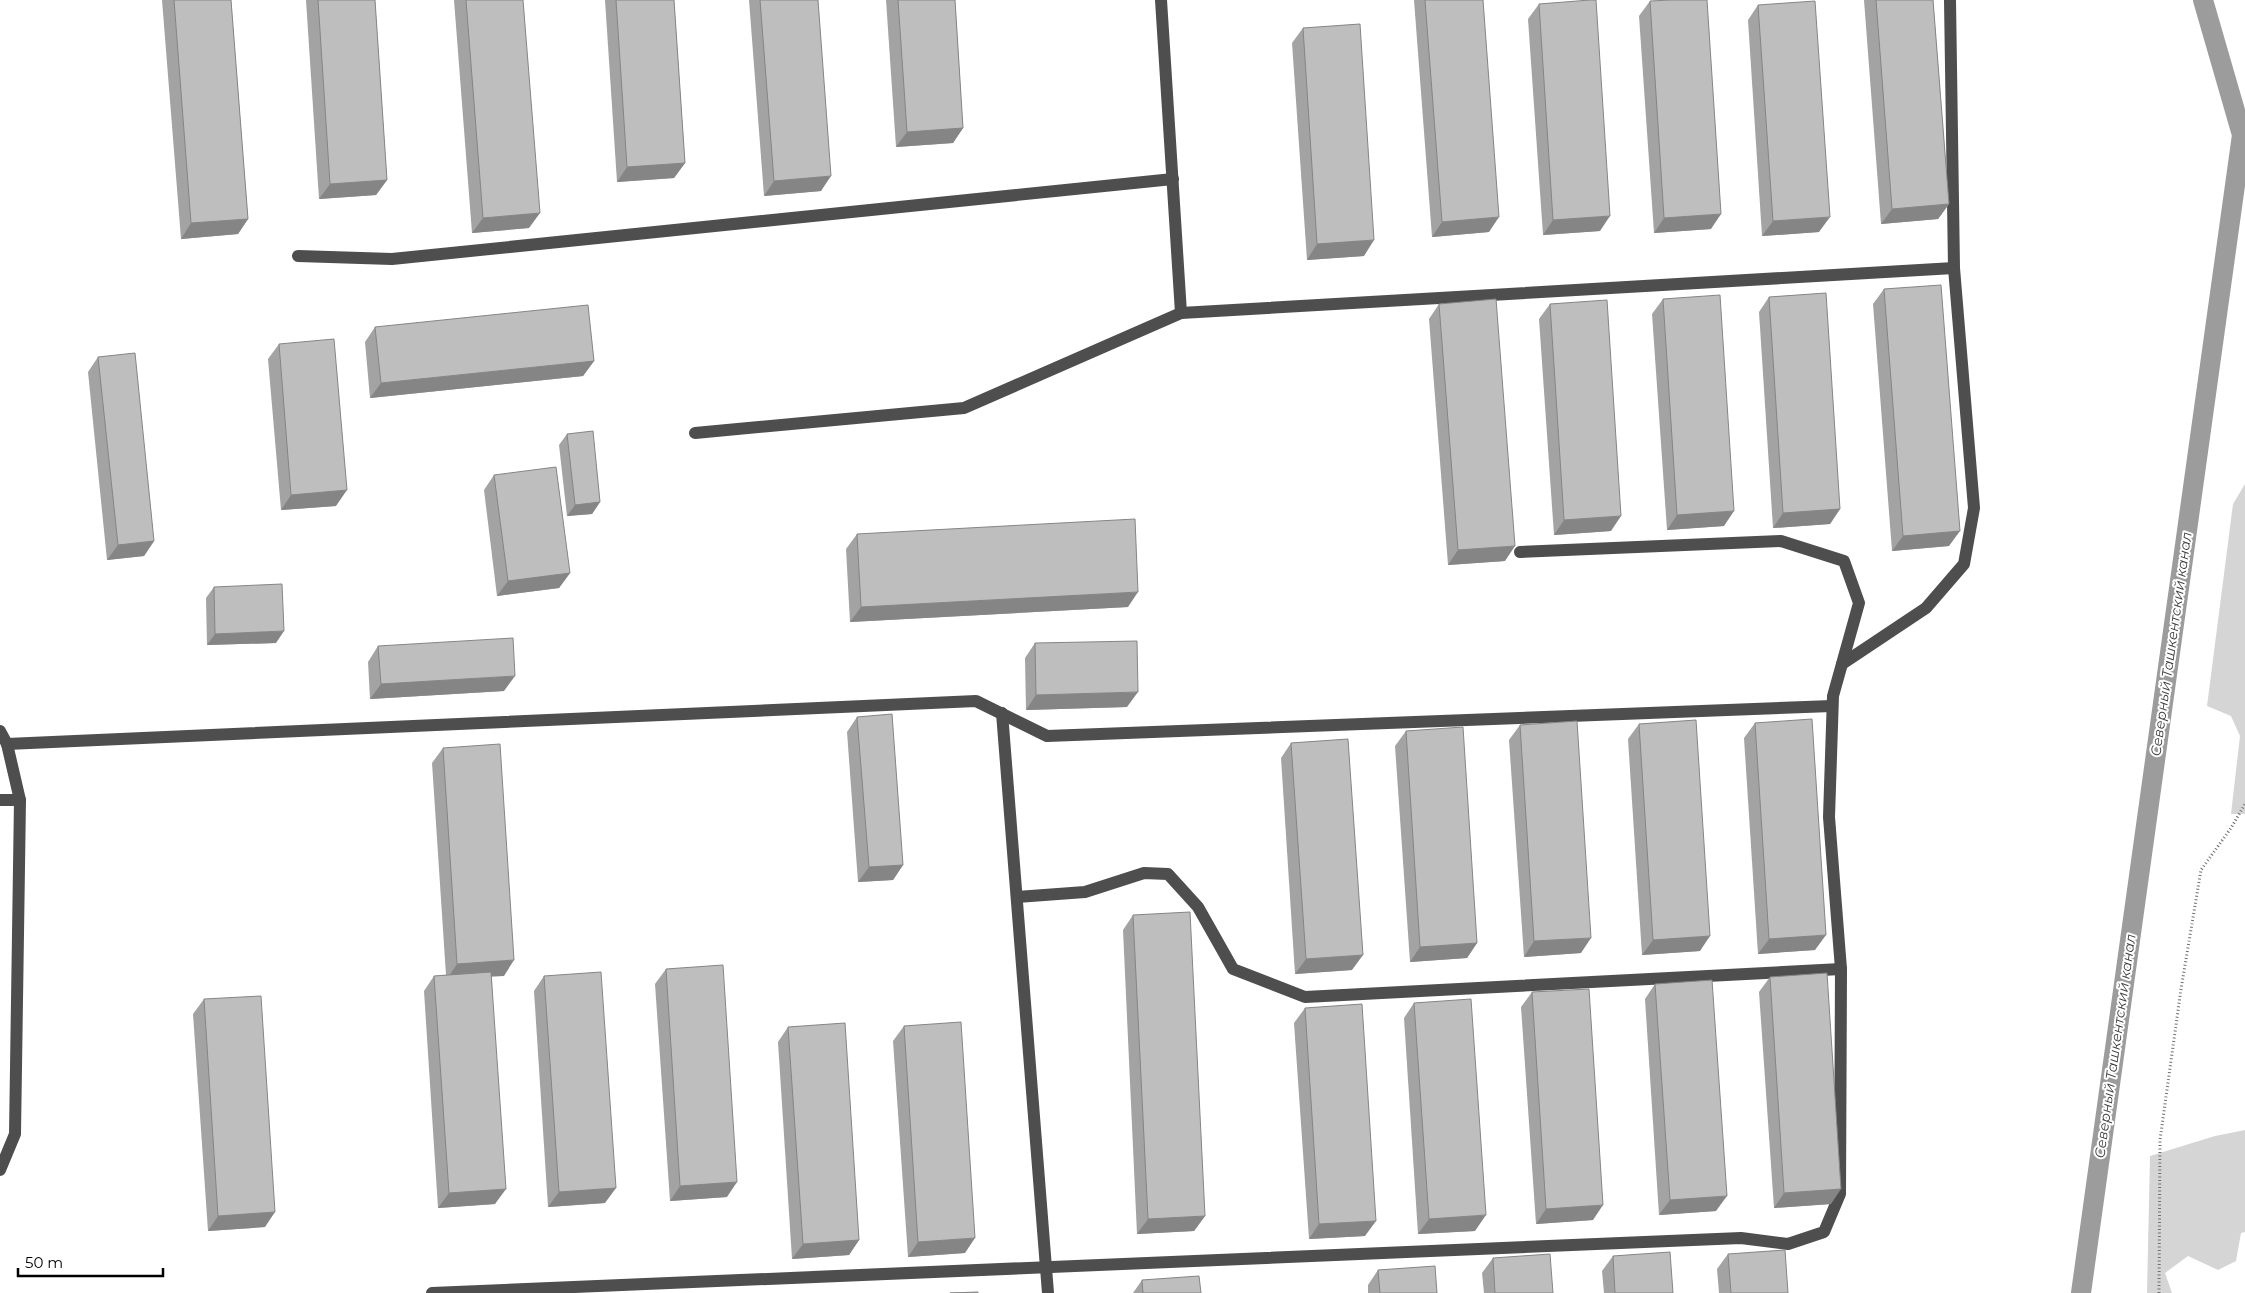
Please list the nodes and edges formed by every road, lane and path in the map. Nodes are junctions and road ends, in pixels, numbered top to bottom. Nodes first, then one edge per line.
1 (1162, 0) edge
2 (1950, 0) edge
3 (1173, 179) junction
4 (298, 256) dead end
5 (1954, 268) junction
6 (1181, 313) junction
7 (695, 433) dead end
8 (1520, 552) dead end
9 (1842, 664) junction
10 (1832, 706) junction
11 (1002, 713) junction
12 (0, 731) edge
13 (7, 744) junction
14 (0, 800) edge
15 (20, 800) junction
16 (2245, 804) edge
17 (1017, 896) junction
18 (1841, 969) junction
19 (0, 1170) edge
20 (1047, 1267) junction
21 (432, 1293) edge
22 (1048, 1293) edge
23 (2158, 1293) edge

1 - 3 street
2 - 5 street
3 - 4 street
3 - 6 street
5 - 6 street
5 - 9 street
6 - 7 street
8 - 9 street
9 - 10 street
10 - 11 street
10 - 18 street
11 - 13 street
11 - 17 street
12 - 13 street
13 - 15 street
14 - 15 street
15 - 19 street
16 - 23 path
17 - 18 street
17 - 20 street
18 - 20 street
20 - 21 street
20 - 22 street

